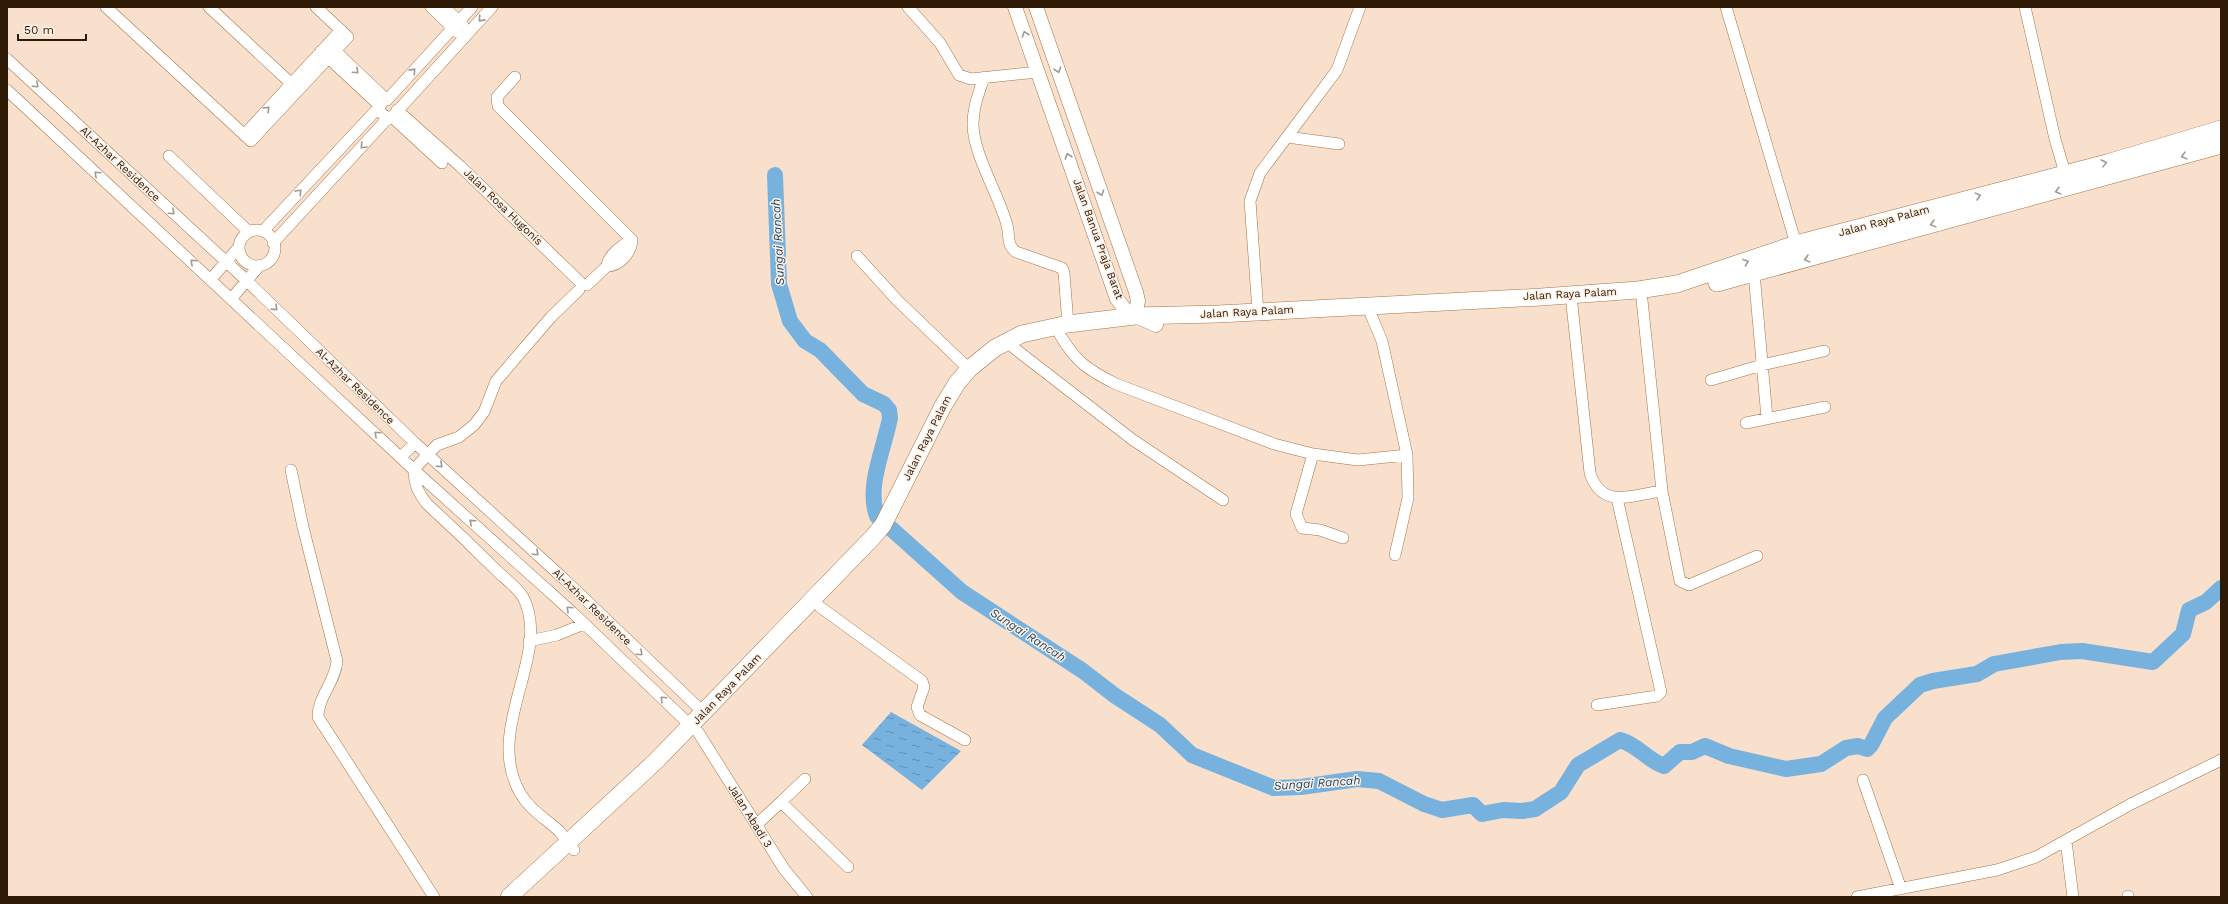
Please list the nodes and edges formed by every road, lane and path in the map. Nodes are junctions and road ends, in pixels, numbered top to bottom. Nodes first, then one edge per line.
1 (106, 7) edge
2 (209, 7) edge
3 (316, 7) edge
4 (431, 7) edge
5 (444, 7) edge
6 (472, 7) edge
7 (492, 7) edge
8 (908, 7) edge
9 (1015, 7) edge
10 (1036, 7) edge
11 (1360, 7) edge
12 (1726, 7) edge
13 (2024, 7) edge
14 (456, 24) junction
15 (467, 34) junction
16 (328, 51) junction
17 (7, 59) edge
18 (1038, 72) junction
19 (515, 76) dead end
20 (984, 77) junction
21 (295, 87) junction
22 (7, 90) edge
23 (384, 103) junction
24 (394, 113) junction
25 (2221, 129) edge
26 (1287, 137) junction
27 (1339, 144) dead end
28 (2221, 145) edge
29 (169, 156) dead end
30 (442, 163) dead end
31 (2065, 173) junction
32 (282, 210) junction
33 (294, 221) junction
34 (263, 231) junction
35 (249, 232) junction
36 (273, 243) junction
37 (1796, 244) junction
38 (239, 247) junction
39 (857, 256) dead end
40 (226, 262) junction
41 (260, 265) junction
42 (1754, 273) junction
43 (211, 279) junction
44 (247, 281) junction
45 (579, 290) dead end
46 (1136, 292) junction
47 (232, 298) junction
48 (1117, 299) junction
49 (1642, 300) junction
50 (1511, 302) junction
51 (1572, 305) junction
52 (1258, 312) junction
53 (1371, 315) junction
54 (1135, 316) junction
55 (1161, 320) junction
56 (1112, 323) junction
57 (1064, 329) junction
58 (1014, 348) junction
59 (1824, 350) dead end
60 (1762, 365) junction
61 (969, 369) junction
62 (1711, 380) dead end
63 (1825, 407) dead end
64 (1768, 418) junction
65 (1746, 423) dead end
66 (415, 443) junction
67 (427, 454) junction
68 (1312, 454) junction
69 (1407, 455) junction
70 (401, 457) junction
71 (291, 470) dead end
72 (414, 470) junction
73 (1662, 491) junction
74 (1617, 498) junction
75 (1222, 500) dead end
76 (890, 519) junction
77 (1343, 538) dead end
78 (1395, 555) dead end
79 (1757, 556) dead end
80 (820, 607) junction
81 (584, 624) junction
82 (529, 641) junction
83 (757, 665) junction
84 (1597, 705) dead end
85 (704, 712) junction
86 (694, 729) junction
87 (965, 740) dead end
88 (2221, 760) edge
89 (805, 779) dead end
90 (1863, 780) dead end
91 (781, 802) junction
92 (756, 825) junction
93 (2066, 840) junction
94 (571, 846) junction
95 (848, 867) dead end
96 (1901, 889) junction
97 (434, 897) edge
98 (508, 897) edge
99 (523, 897) edge
100 (807, 897) edge
101 (1857, 897) edge
102 (2073, 897) edge

1 - 21 street
2 - 21 street
3 - 16 street
4 - 14 street
5 - 14 street
6 - 14 street
7 -> 15 street
8 - 20 street
18 -> 9 street, Jalan Banua Praja Barat
10 -> 46 street, Jalan Banua Praja Barat
11 - 26 street
12 - 37 street
13 - 31 street
14 - 15 street
23 -> 14 street
15 - 24 street
16 - 21 street
16 - 23 street
17 -> 40 street, Al-Azhar Residence
18 - 20 street
48 -> 18 street, Jalan Banua Praja Barat
19 - 24 street, Jalan Rosa Hugonis
20 - 57 street
43 -> 22 street, Al-Azhar Residence
23 - 24 street
23 - 24 street
32 -> 23 street
24 - 30 street
24 -> 33 street
31 -> 25 main road, Jalan Raya Palam
26 - 27 street
26 - 52 street
28 -> 42 main road, Jalan Raya Palam
29 - 35 street
37 -> 31 main road, Jalan Raya Palam
32 - 33 street
32 - 34 street
33 - 36 street
34 - 35 street
34 - 36 street
35 - 38 street
36 - 41 street
50 -> 37 main road, Jalan Raya Palam
38 - 40 street
38 - 41 street
39 - 61 street
40 - 43 street
40 - 44 street, Al-Azhar Residence
41 - 44 street
42 - 49 main road, Jalan Raya Palam
42 - 60 street
43 - 47 street, Al-Azhar Residence
44 - 47 street
44 -> 66 street, Al-Azhar Residence
45 - 67 street
46 - 54 street, Jalan Banua Praja Barat
46 - 55 street
70 -> 47 street, Al-Azhar Residence
48 - 54 street, Jalan Banua Praja Barat
48 - 56 street
49 - 51 main road, Jalan Raya Palam
49 - 73 street
50 - 51 main road, Jalan Raya Palam
50 - 52 main road, Jalan Raya Palam
50 - 53 main road, Jalan Raya Palam
51 - 74 street
52 - 55 main road, Jalan Raya Palam
53 - 55 main road, Jalan Raya Palam
53 - 69 street
54 - 55 main road, Jalan Raya Palam
54 - 56 main road, Jalan Raya Palam
55 - 56 main road, Jalan Raya Palam
56 - 57 main road, Jalan Raya Palam
57 - 58 main road, Jalan Raya Palam
57 - 61 main road, Jalan Raya Palam
57 - 68 street
58 - 75 street
58 - 76 main road, Jalan Raya Palam
59 - 60 street
60 - 62 street
60 - 64 street
61 - 76 main road, Jalan Raya Palam
63 - 64 street
64 - 65 street
66 - 67 street, Al-Azhar Residence
66 - 70 street
67 - 72 street
67 -> 85 street, Al-Azhar Residence
68 - 69 street
68 - 77 street
69 - 78 street
70 - 72 street, Al-Azhar Residence
71 - 97 street
81 -> 72 street, Al-Azhar Residence
72 - 82 street
73 - 74 street
73 - 79 street
74 - 84 street
76 - 80 main road, Jalan Raya Palam
76 - 83 main road, Jalan Raya Palam
80 - 83 main road, Jalan Raya Palam
80 - 87 street
81 - 82 street
86 -> 81 street, Al-Azhar Residence
82 - 94 street
83 - 85 main road, Jalan Raya Palam
83 - 86 main road, Jalan Raya Palam
85 - 86 main road, Jalan Raya Palam
86 - 92 street, Jalan Abadi 3
86 - 94 main road, Jalan Raya Palam
88 - 93 street
89 - 91 street
90 - 96 street
91 - 92 street
91 - 95 street
92 - 100 street, Jalan Abadi 3
93 - 96 street
93 - 102 street
94 - 98 main road, Jalan Raya Palam
94 - 99 main road, Jalan Raya Palam
96 - 101 street

